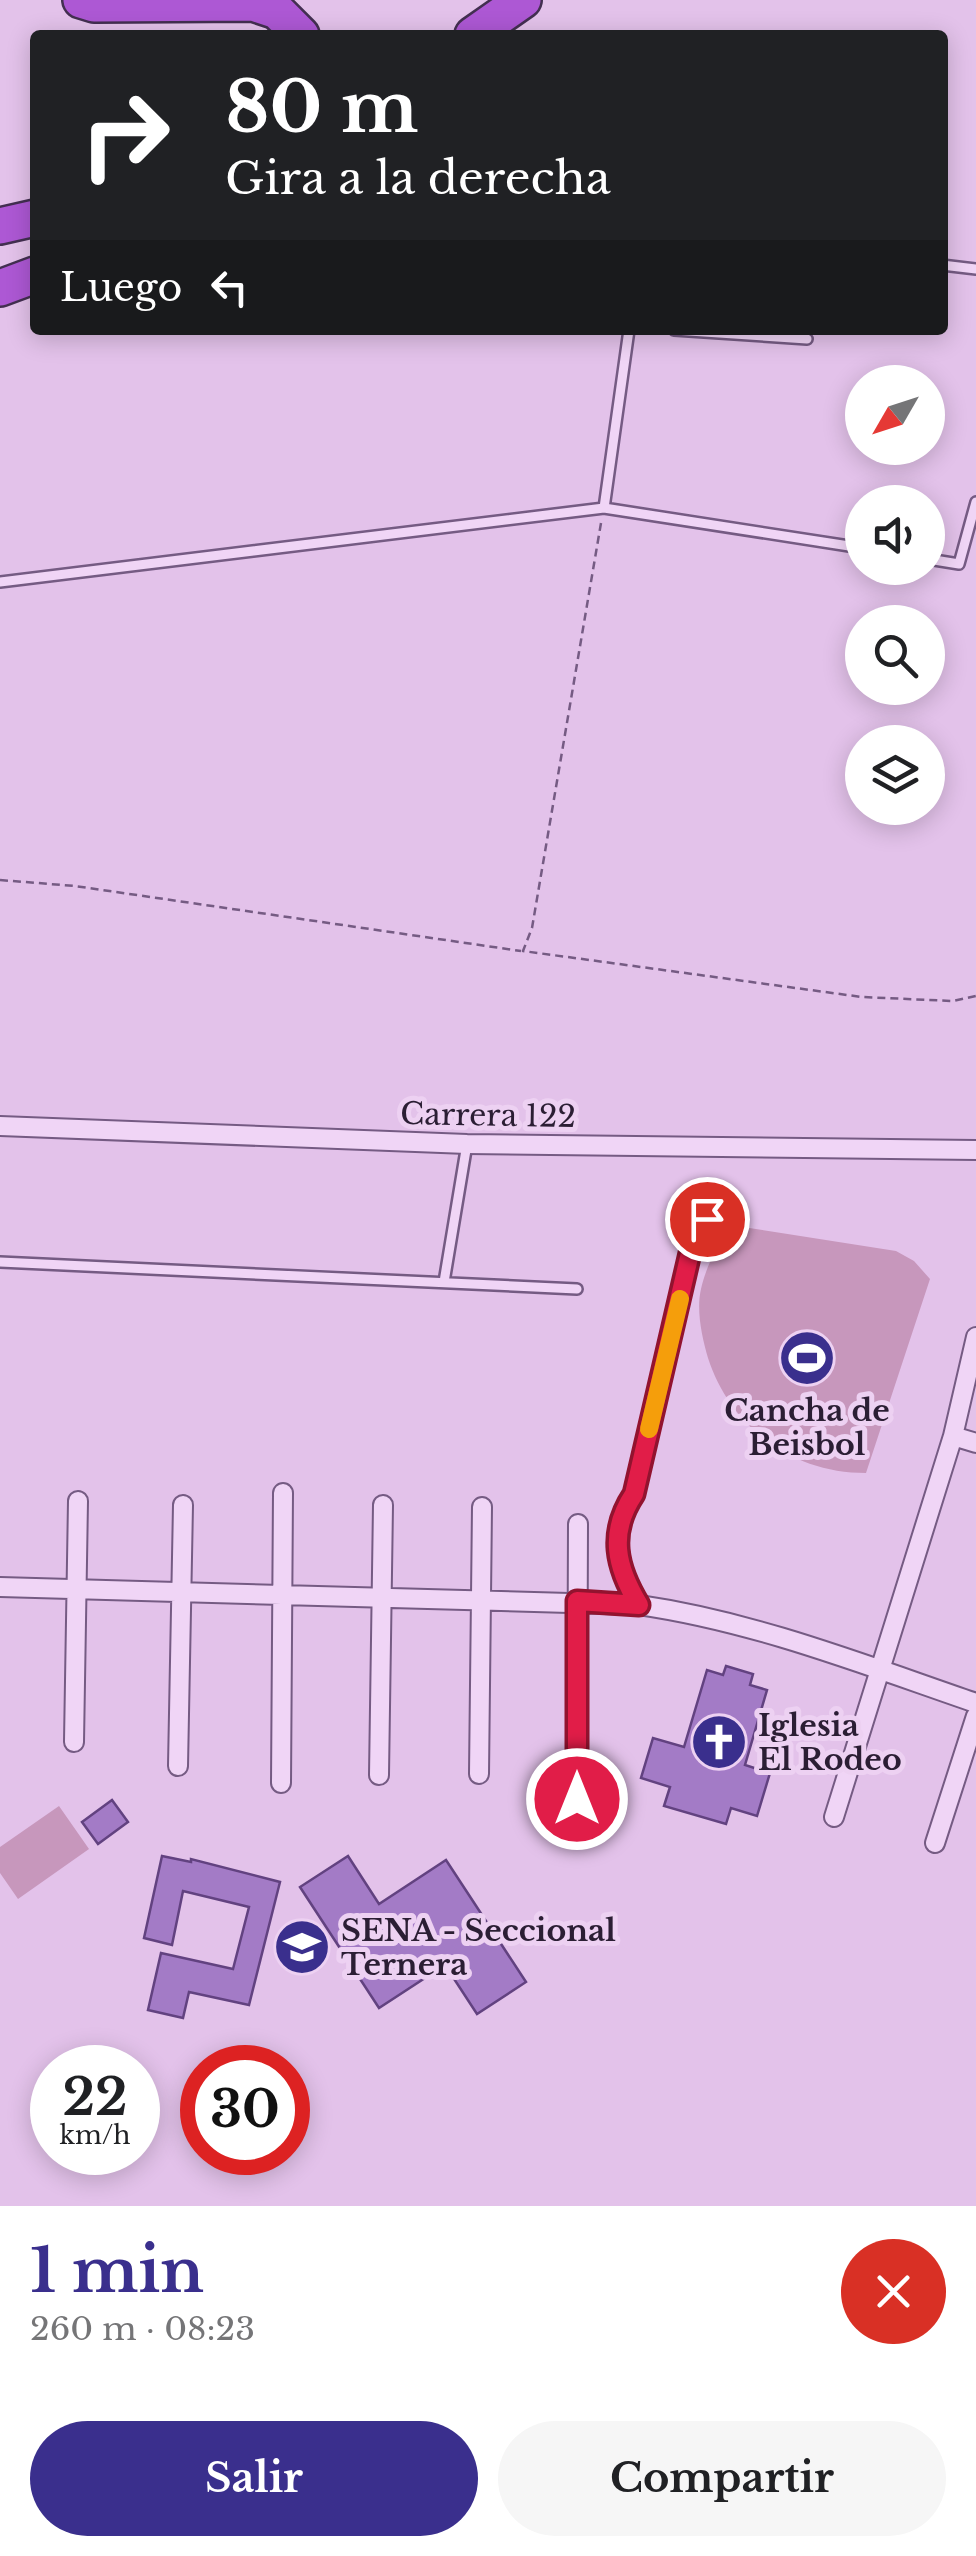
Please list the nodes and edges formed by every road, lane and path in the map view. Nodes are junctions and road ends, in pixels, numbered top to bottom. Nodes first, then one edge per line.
1 (81, 0) edge
2 (523, 0) edge
3 (296, 30) edge
4 (480, 30) edge
5 (30, 219) edge
6 (0, 226) edge
7 (948, 266) edge
8 (976, 269) edge
9 (30, 277) edge
10 (0, 288) edge
11 (628, 335) edge
12 (740, 335) edge
13 (807, 340) dead end
14 (976, 502) edge
15 (604, 508) junction
16 (845, 545) edge
17 (945, 562) edge
18 (0, 582) edge
19 (0, 880) edge
20 (523, 951) junction
21 (976, 996) edge
22 (0, 1126) edge
23 (466, 1144) junction
24 (976, 1150) edge
25 (708, 1199) dead end
26 (0, 1262) edge
27 (444, 1282) junction
28 (577, 1289) dead end
29 (976, 1336) edge
30 (953, 1436) junction
31 (976, 1443) edge
32 (282, 1492) dead end
33 (78, 1501) dead end
34 (383, 1504) dead end
35 (182, 1505) dead end
36 (482, 1506) dead end
37 (578, 1524) dead end
38 (0, 1587) edge
39 (75, 1589) junction
40 (180, 1592) junction
41 (284, 1594) junction
42 (382, 1596) junction
43 (478, 1599) junction
44 (577, 1601) junction
45 (639, 1605) junction
46 (879, 1670) junction
47 (976, 1704) edge
48 (976, 1716) edge
49 (74, 1742) dead end
50 (178, 1766) dead end
51 (479, 1774) dead end
52 (379, 1775) dead end
53 (281, 1783) dead end
54 (577, 1799) dead end
55 (834, 1817) dead end
56 (935, 1843) dead end

1 - 3 highway
2 - 4 highway
5 - 6 highway
7 - 8 lane
9 - 10 highway
11 - 15 lane
12 - 13 lane
14 - 17 lane
15 - 16 lane
15 - 18 lane
15 - 20 path
19 - 20 path
20 - 21 path
22 - 23 street, Carrera 122
23 - 24 street, Carrera 122
23 - 27 lane
25 - 45 lane
26 - 27 lane
27 - 28 lane
29 - 30 street
30 - 31 street
30 - 46 street
32 - 41 street
33 - 39 street
34 - 42 street
35 - 40 street
36 - 43 street
37 - 44 street
38 - 39 street
39 - 40 street
39 - 49 street
40 - 41 street
40 - 50 street
41 - 42 street
41 - 53 street
42 - 43 street
42 - 52 street
43 - 44 street
43 - 51 street
44 - 45 street
44 - 54 street
45 - 46 street
46 - 47 street
46 - 55 street
48 - 56 street

